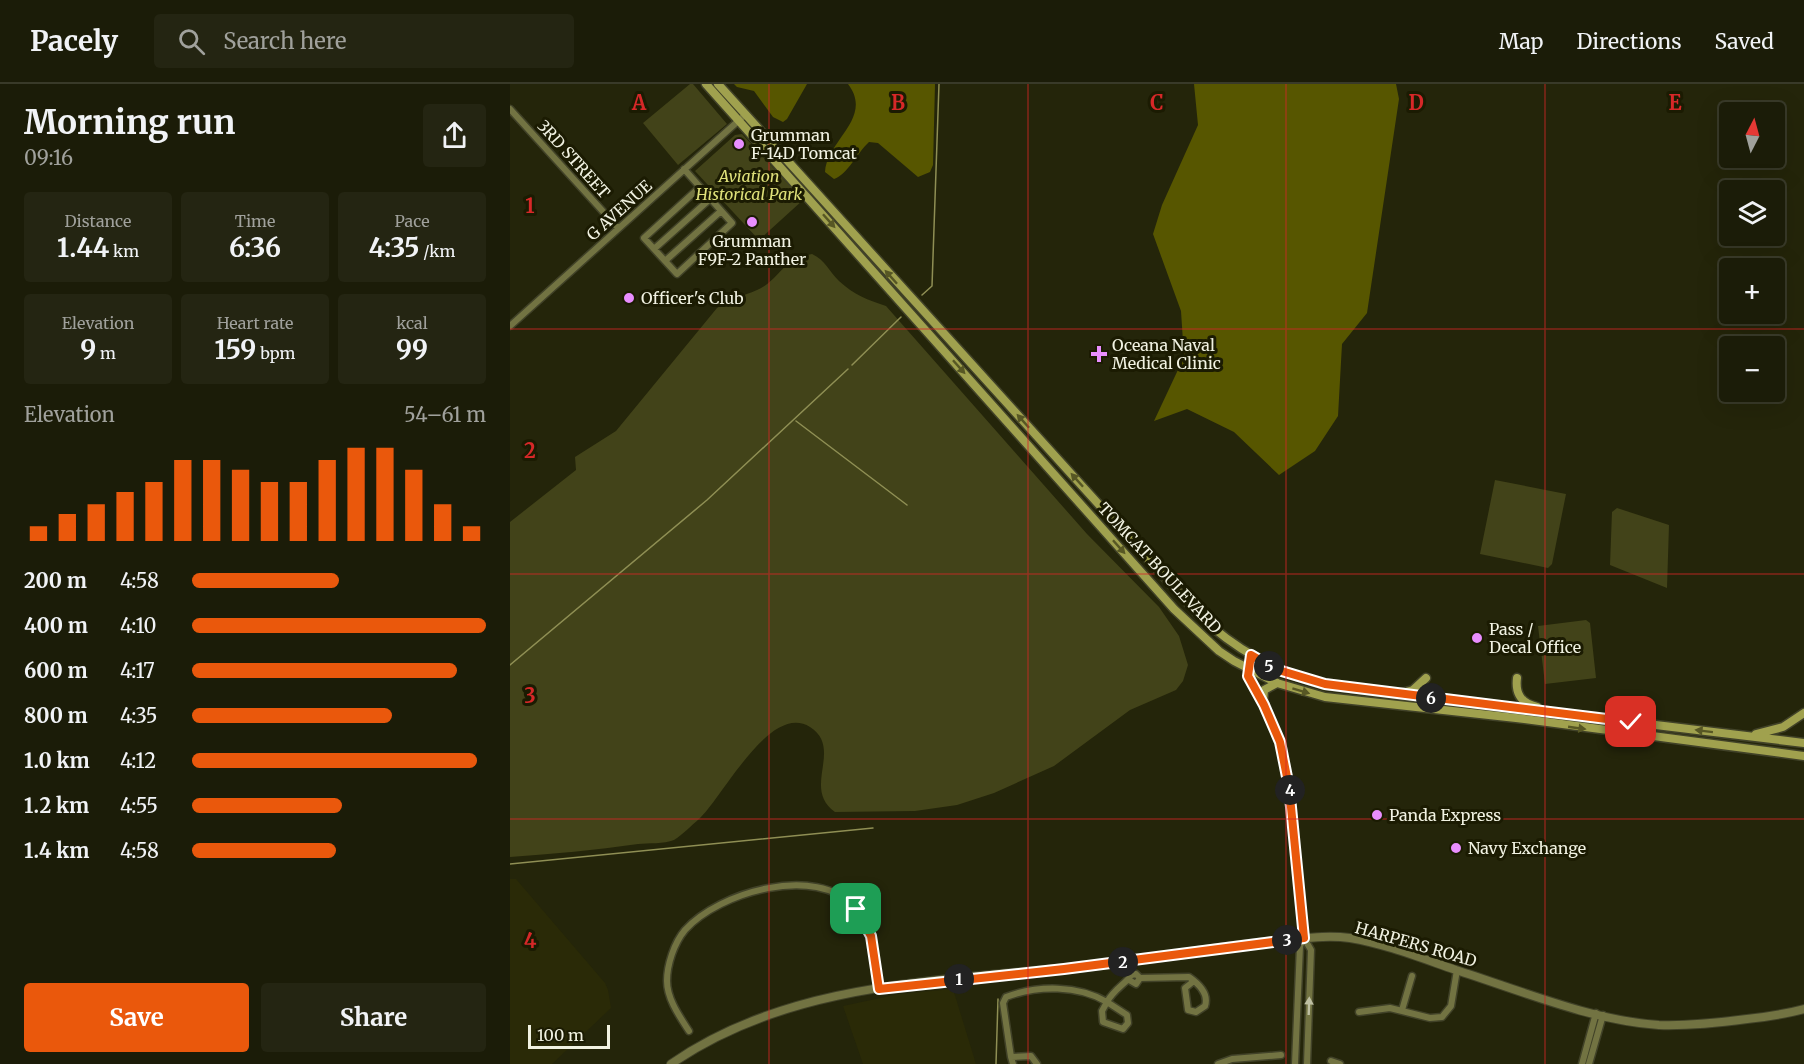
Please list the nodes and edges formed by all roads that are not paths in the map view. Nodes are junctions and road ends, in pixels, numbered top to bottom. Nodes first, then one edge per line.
1 (706, 84) edge
2 (718, 84) edge
3 (510, 109) edge
4 (742, 117) junction
5 (684, 169) junction
6 (700, 187) junction
7 (710, 199) junction
8 (721, 211) junction
9 (618, 228) junction
10 (654, 249) junction
11 (665, 261) junction
12 (510, 326) edge
13 (1251, 655) junction
14 (1247, 668) junction
15 (1426, 678) dead end
16 (1517, 678) dead end
17 (1277, 683) junction
18 (1399, 694) junction
19 (1263, 702) junction
20 (1804, 713) edge
21 (1560, 714) junction
22 (1744, 736) junction
23 (1804, 743) edge
24 (1804, 758) edge
25 (1304, 938) junction
26 (1131, 961) junction
27 (1457, 970) junction
28 (1412, 976) dead end
29 (1134, 977) junction
30 (1194, 981) junction
31 (879, 989) junction
32 (1107, 1002) junction
33 (1804, 1009) edge
34 (1402, 1010) junction
35 (1359, 1012) dead end
36 (1599, 1014) junction
37 (689, 1031) dead end
38 (1281, 1055) dead end
39 (1012, 1061) edge
40 (1331, 1061) dead end
41 (671, 1064) edge
42 (1037, 1064) edge
43 (1218, 1064) edge
44 (1295, 1064) edge
45 (1307, 1064) edge
46 (1340, 1064) edge
47 (1581, 1064) edge
48 (1589, 1064) edge

1 - 4 main road, TOMCAT BOULEVARD
2 - 4 main road, TOMCAT BOULEVARD
3 - 9 street, 3RD STREET
4 - 5 street, G AVENUE
13 -> 4 main road, TOMCAT BOULEVARD
4 -> 14 main road, TOMCAT BOULEVARD
5 - 6 street
5 - 9 street, G AVENUE
6 - 7 street
6 - 10 street
7 - 8 street
7 - 10 street
8 - 11 street
8 - 11 street
9 - 12 street, G AVENUE
10 - 11 street
13 - 14 street
13 - 18 main road, TOMCAT BOULEVARD
14 - 17 main road, TOMCAT BOULEVARD
14 - 19 street
15 - 18 main road
16 - 21 main road
17 - 19 main road
17 -> 24 main road, TOMCAT BOULEVARD
18 - 21 main road, TOMCAT BOULEVARD
19 - 25 street
20 - 22 main road
22 -> 21 main road, TOMCAT BOULEVARD
22 - 23 main road, TOMCAT BOULEVARD
25 - 26 street, HARPERS ROAD
25 - 27 street, HARPERS ROAD
25 - 44 street
45 -> 25 street
26 - 29 street
26 - 31 street, HARPERS ROAD
27 - 34 street
27 - 36 street, HARPERS ROAD
28 - 34 street
29 - 30 street
29 - 32 street
30 - 30 street
31 - 37 street
31 - 41 street, HARPERS ROAD
32 - 32 street
32 - 39 street
33 - 36 street, HARPERS ROAD
34 - 35 street
36 - 47 street
36 - 48 street
38 - 43 street
39 - 42 street
40 - 46 street

